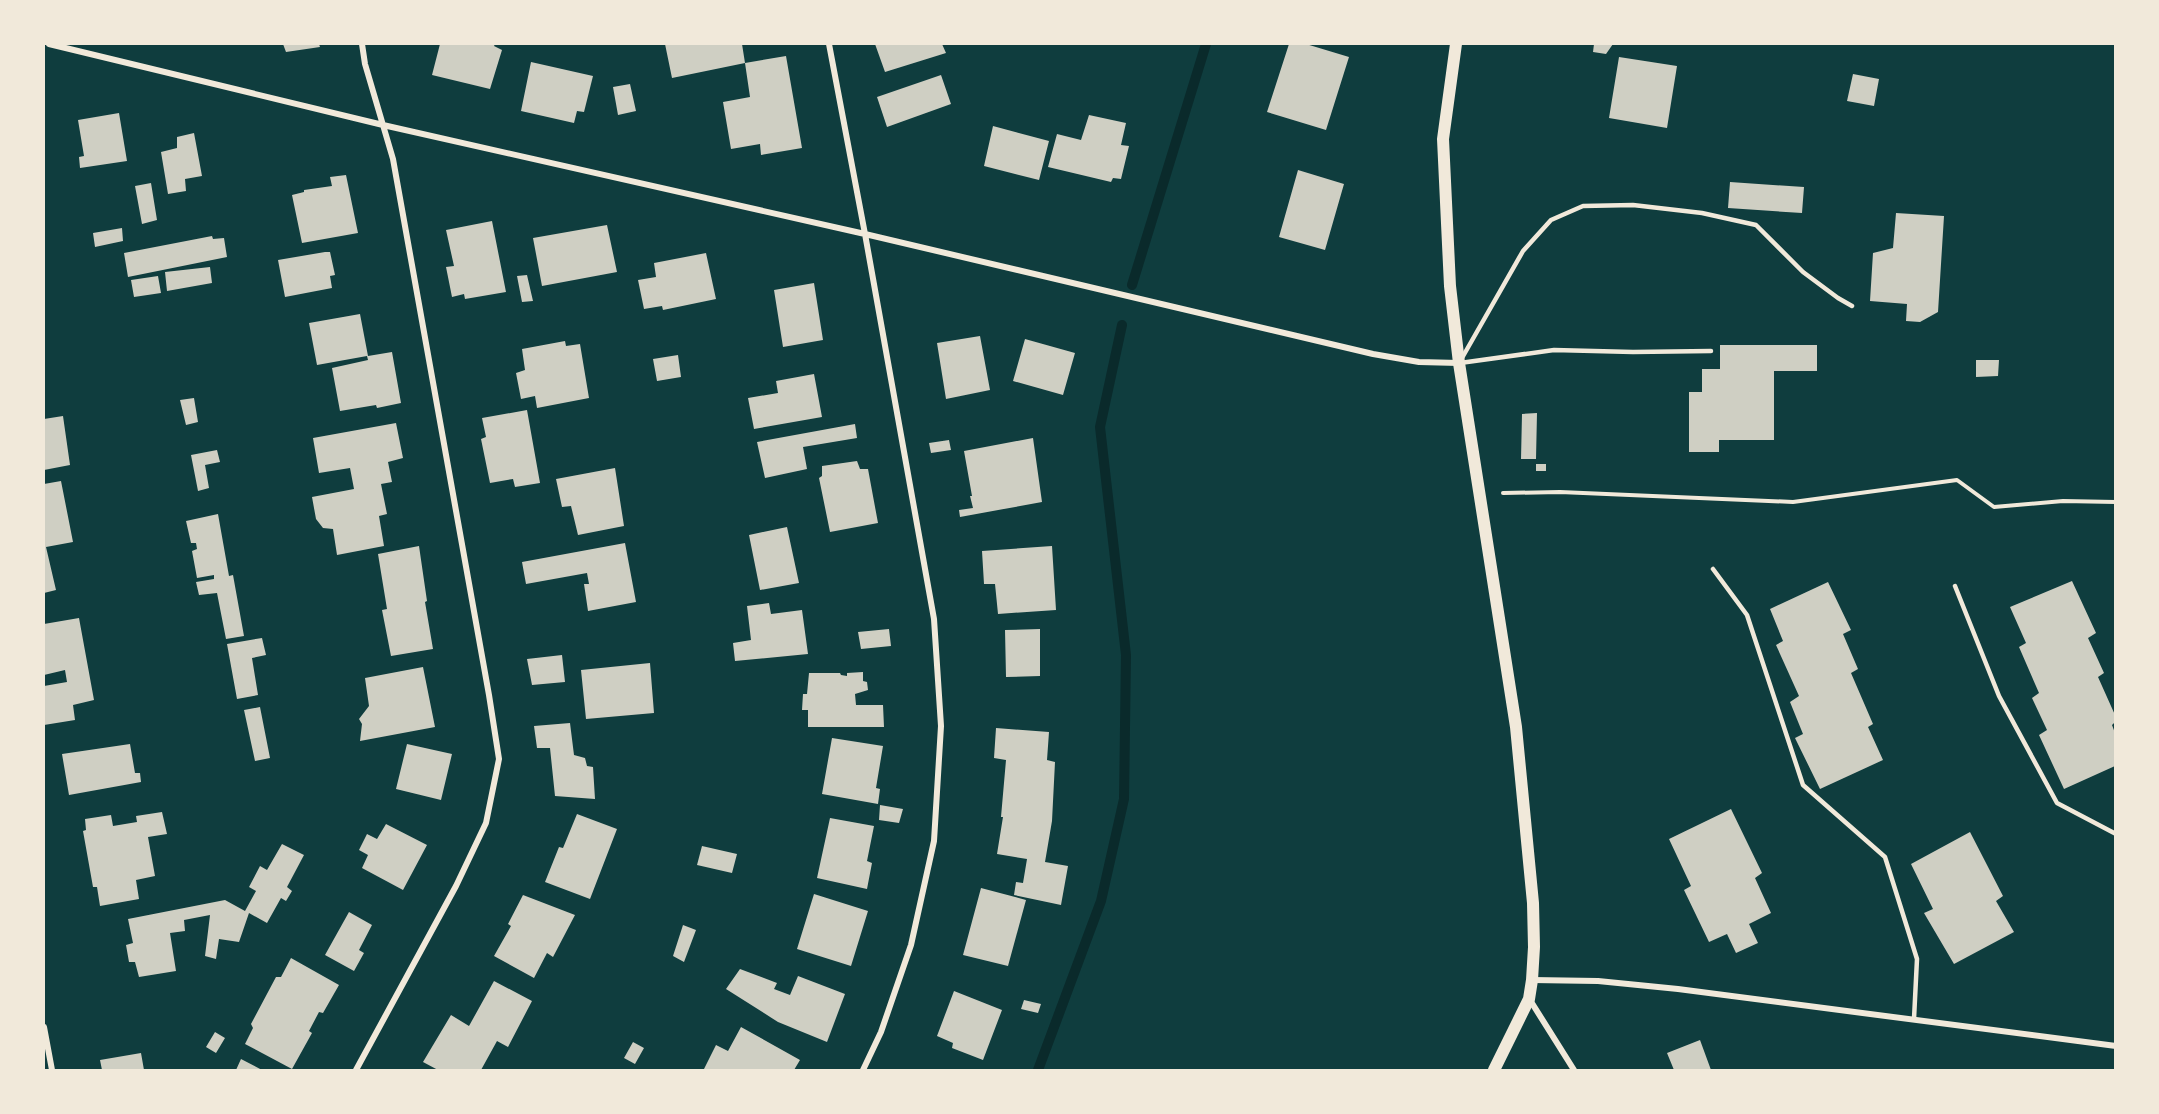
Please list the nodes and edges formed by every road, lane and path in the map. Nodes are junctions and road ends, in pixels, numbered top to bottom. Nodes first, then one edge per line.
1 (49, 44) edge
2 (362, 44) edge
3 (829, 44) edge
4 (1456, 44) edge
5 (382, 125) junction
6 (865, 234) junction
7 (1852, 306) dead end
8 (1711, 351) dead end
9 (1459, 363) junction
10 (1480, 493) junction
11 (2115, 502) edge
12 (1713, 569) dead end
13 (1955, 586) dead end
14 (2115, 834) edge
15 (1532, 980) junction
16 (1529, 999) junction
17 (1914, 1019) junction
18 (44, 1027) edge
19 (2115, 1046) edge
20 (52, 1071) edge
21 (356, 1071) edge
22 (863, 1071) edge
23 (1494, 1071) edge
24 (1574, 1071) edge

1 - 5 street
2 - 5 street
3 - 6 street
4 - 9 main road
5 - 6 street
5 - 21 street
6 - 9 street
6 - 22 street
7 - 9 lane
8 - 9 lane
9 - 10 main road
10 - 11 path
10 - 15 main road
12 - 17 lane
13 - 14 lane
15 - 16 main road
15 - 17 street
16 - 23 main road
16 - 24 street
17 - 19 street
18 - 20 street

